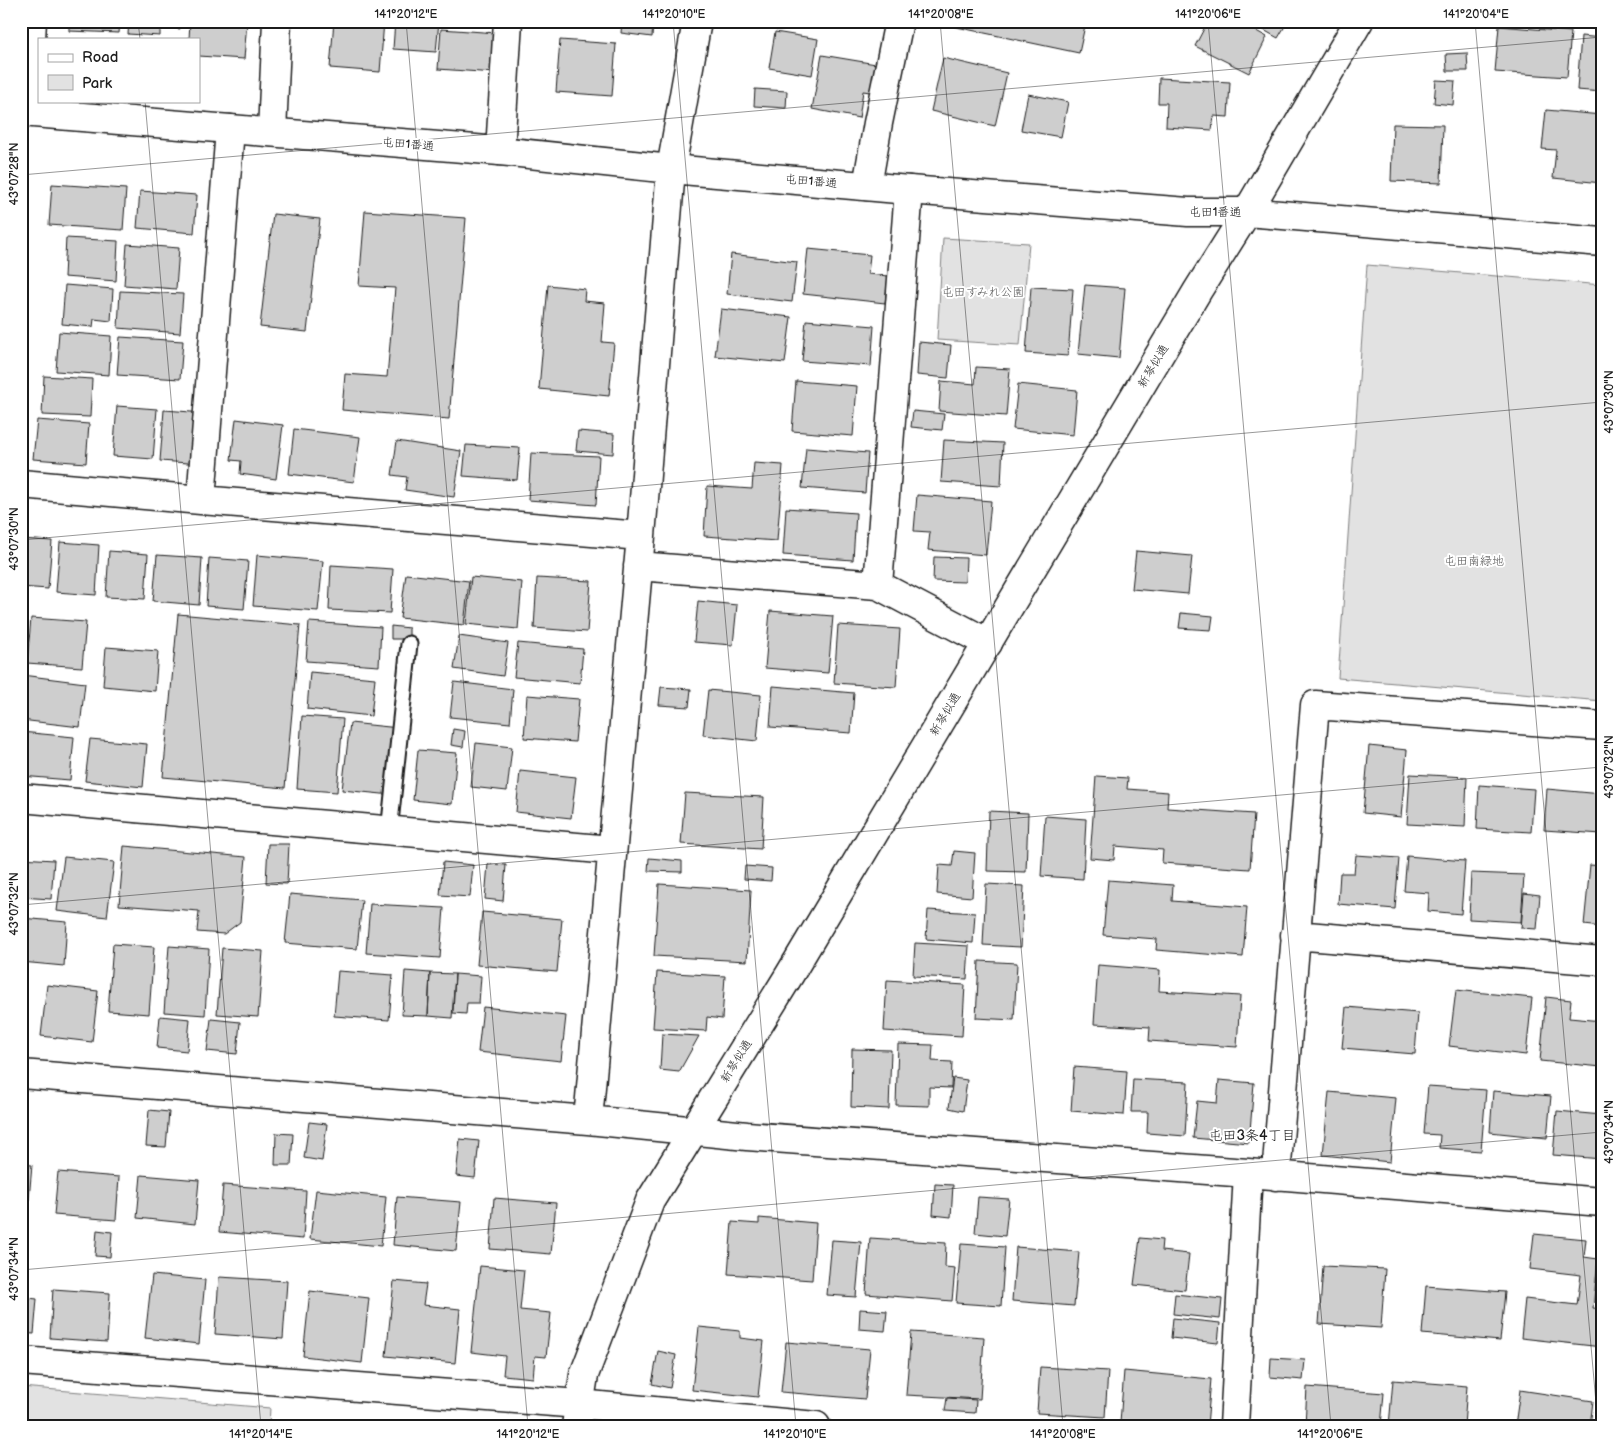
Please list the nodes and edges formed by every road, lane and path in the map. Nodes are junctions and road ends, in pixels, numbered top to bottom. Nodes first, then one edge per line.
1 (32, 21) edge
2 (277, 21) edge
3 (508, 21) edge
4 (697, 21) edge
5 (899, 21) edge
6 (1359, 21) edge
7 (24, 112) edge
8 (230, 129) junction
9 (272, 132) junction
10 (500, 151) junction
11 (671, 169) junction
12 (867, 186) junction
13 (909, 190) junction
14 (1248, 212) junction
15 (1602, 242) edge
16 (21, 484) edge
17 (202, 500) junction
18 (641, 536) junction
19 (638, 566) junction
20 (878, 584) junction
21 (988, 643) junction
22 (409, 644) dead end
23 (1602, 726) edge
24 (21, 798) edge
25 (389, 832) junction
26 (611, 850) junction
27 (1295, 935) junction
28 (1602, 961) edge
29 (21, 1074) edge
30 (588, 1120) junction
31 (693, 1132) junction
32 (1248, 1173) junction
33 (1276, 1176) junction
34 (1602, 1202) edge
35 (21, 1361) edge
36 (578, 1415) edge
37 (808, 1425) edge
38 (1234, 1426) edge

1 - 7 street
2 - 9 street
3 - 10 street
4 - 11 street
5 - 12 street
6 - 14 street, 新琴似通
7 - 8 street, 屯田1番通
8 - 9 street, 屯田1番通
8 - 17 street
9 - 10 street, 屯田1番通
10 - 11 street, 屯田1番通
11 - 12 street, 屯田1番通
11 - 18 street
12 - 13 street, 屯田1番通
13 - 14 street, 屯田1番通
13 - 20 street
14 - 15 street, 屯田1番通
14 - 21 street, 新琴似通
16 - 17 street
17 - 18 street
18 - 19 street
19 - 20 street
19 - 26 street
20 - 21 street
21 - 31 street, 新琴似通
22 - 25 lane
23 - 27 street
24 - 25 street
25 - 26 street
26 - 30 street
27 - 28 street
27 - 33 street
29 - 30 street
30 - 31 street
31 - 32 street
31 - 36 street, 新琴似通
32 - 33 street
32 - 38 street
33 - 34 street
35 - 36 street
36 - 37 street

